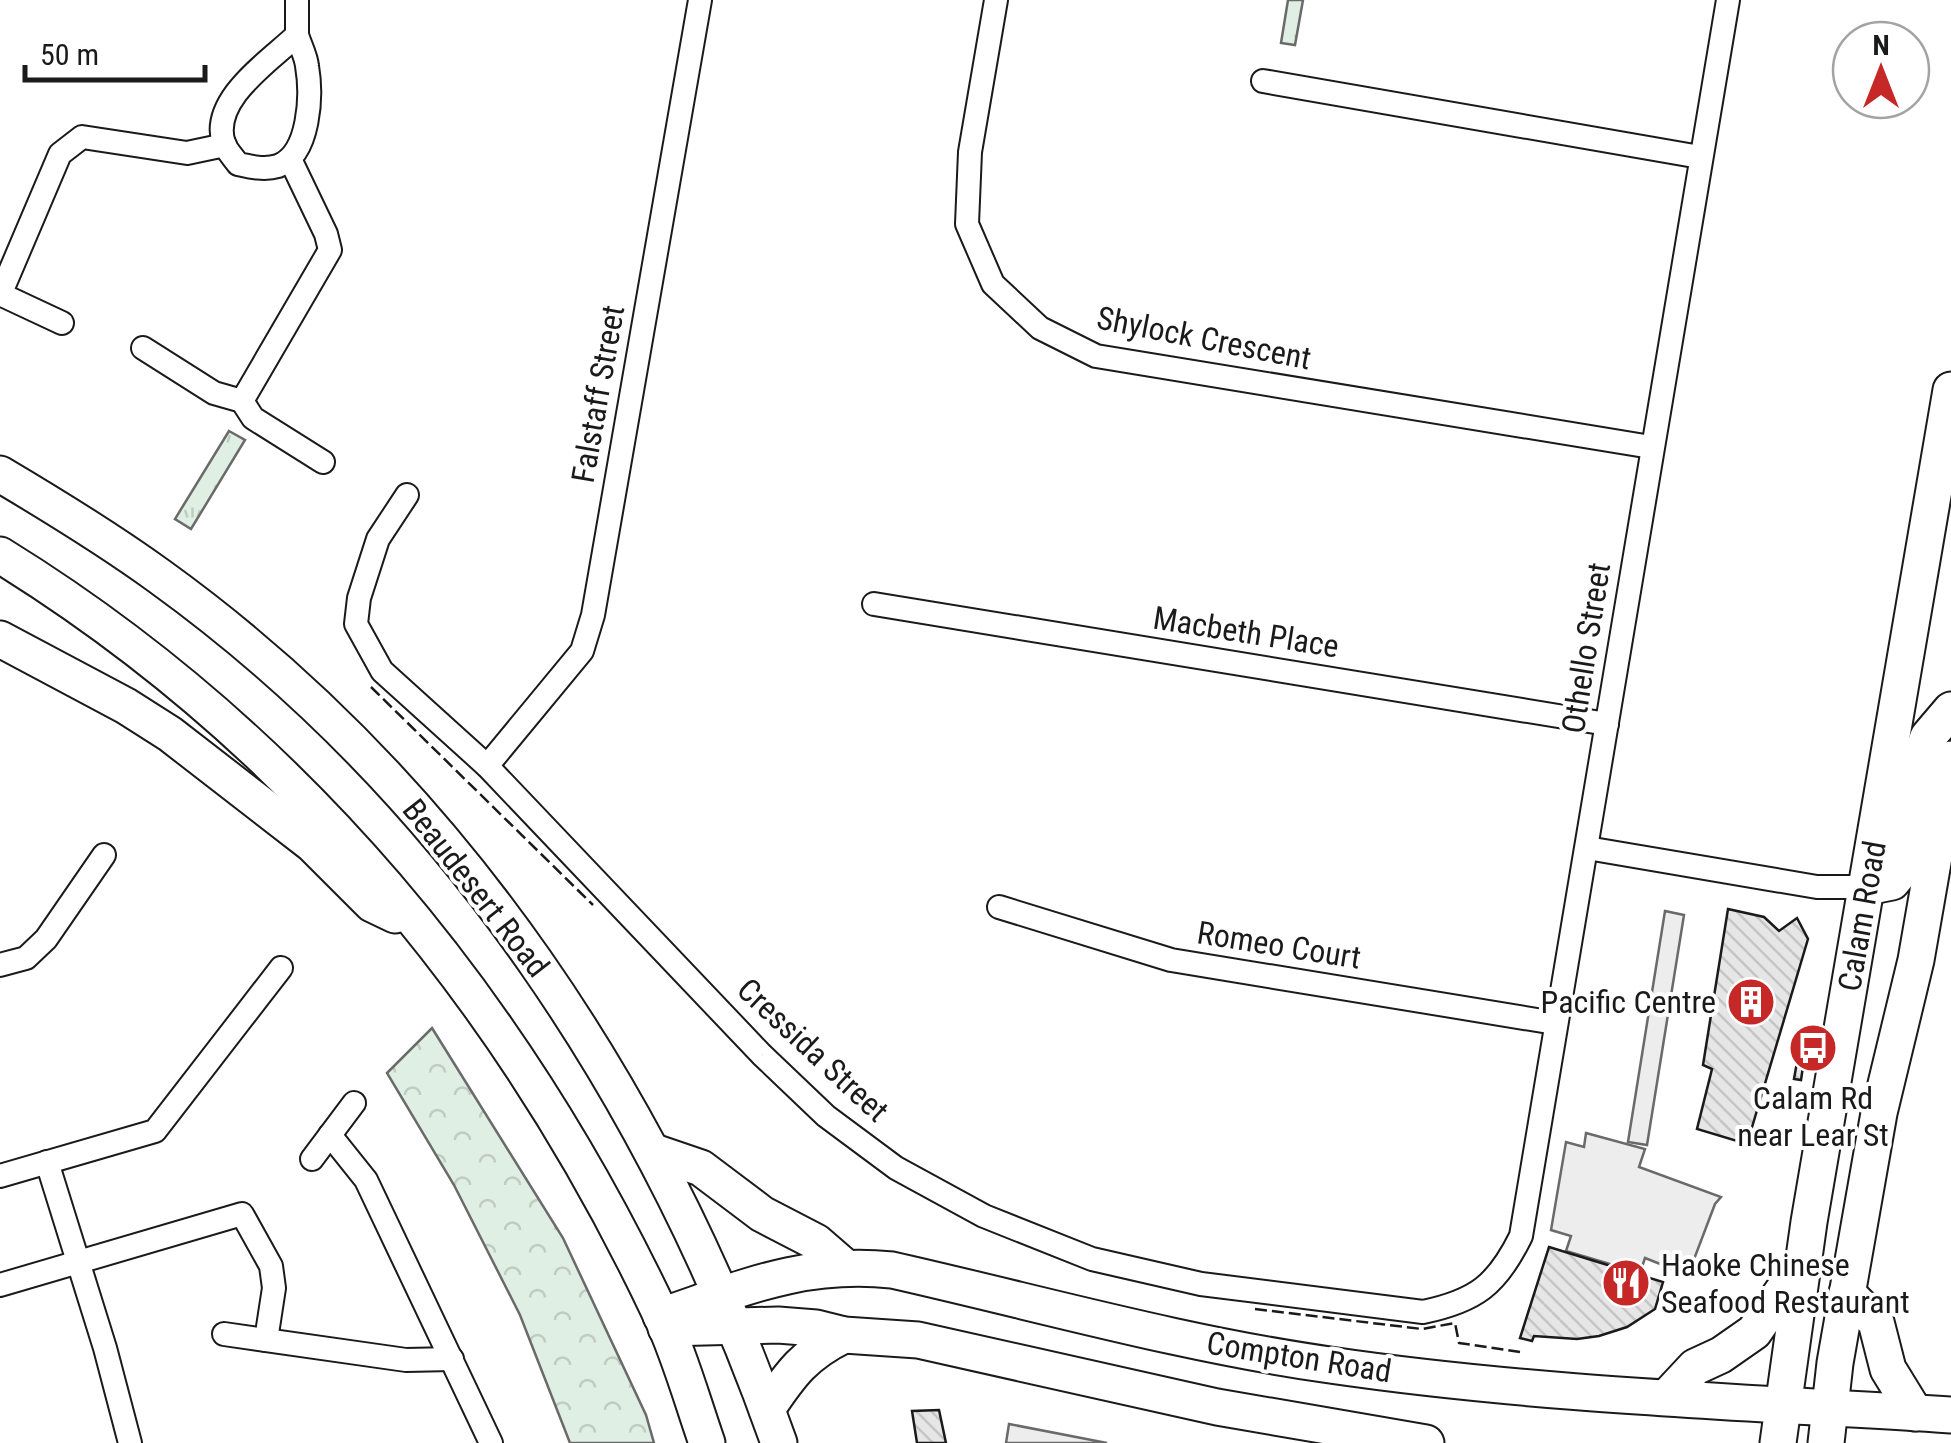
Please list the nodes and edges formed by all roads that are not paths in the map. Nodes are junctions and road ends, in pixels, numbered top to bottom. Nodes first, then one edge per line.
1 (297, 0) edge
2 (700, 0) edge
3 (996, 0) edge
4 (1728, 0) edge
5 (297, 35) junction
6 (1263, 81) dead end
7 (224, 145) junction
8 (1700, 157) junction
9 (290, 159) junction
10 (0, 294) edge
11 (62, 323) dead end
12 (143, 348) dead end
13 (1951, 390) edge
14 (242, 402) junction
15 (1651, 448) junction
16 (322, 462) dead end
17 (0, 474) edge
18 (406, 495) dead end
19 (0, 555) edge
20 (874, 604) dead end
21 (0, 639) edge
22 (1951, 710) edge
23 (1607, 724) junction
24 (1951, 759) edge
25 (487, 766) junction
26 (1587, 848) junction
27 (104, 855) dead end
28 (1868, 887) junction
29 (999, 908) dead end
30 (423, 928) junction
31 (0, 965) edge
32 (281, 968) dead end
33 (1555, 1023) junction
34 (354, 1103) dead end
35 (330, 1135) junction
36 (654, 1152) junction
37 (312, 1159) dead end
38 (47, 1162) junction
39 (0, 1176) edge
40 (78, 1262) junction
41 (1803, 1265) junction
42 (846, 1268) junction
43 (0, 1285) edge
44 (1480, 1292) joint
45 (1847, 1293) junction
46 (728, 1310) junction
47 (664, 1322) junction
48 (224, 1334) dead end
49 (844, 1335) junction
50 (266, 1340) junction
51 (452, 1360) junction
52 (1667, 1397) junction
53 (1782, 1405) junction
54 (1830, 1408) junction
55 (767, 1409) junction
56 (1915, 1413) junction
57 (1951, 1415) edge
58 (130, 1443) edge
59 (491, 1443) edge
60 (707, 1443) edge
61 (779, 1443) edge
62 (1426, 1443) edge
63 (1778, 1443) edge
64 (1826, 1443) edge

1 - 5 street
2 - 25 street, Falstaff Street
3 - 15 street, Shylock Crescent
4 - 8 street, Othello Street
5 - 7 street
5 - 9 street
6 - 8 street
7 - 9 street
7 - 10 street
8 - 15 street, Othello Street
9 - 14 street
10 - 11 street
12 - 14 street
13 - 28 main road, Calam Road
14 - 16 street
15 - 23 street, Othello Street
17 - 36 main road, Beaudesert Road
18 - 25 street, Cressida Street
19 - 30 main road, Beaudesert Road
20 - 23 street, Macbeth Place
21 - 30 main road
22 - 28 main road
23 - 26 street, Othello Street
24 - 45 main road, Calam Road
25 - 44 street, Cressida Street
26 - 28 street
26 - 33 street, Othello Street
27 - 31 street
28 - 41 main road, Calam Road
29 - 33 street, Romeo Court
30 - 47 main road, Beaudesert Road
32 - 38 street
33 - 44 street, Othello Street
34 - 35 street
35 - 37 street
35 - 51 street
36 - 42 main road
36 - 46 main road, Beaudesert Road
38 - 39 street
38 - 40 street
40 - 43 street
40 - 50 street
40 - 58 street
41 - 52 main road
41 - 53 main road, Calam Road
42 - 46 main road, Compton Road
42 - 52 main road, Compton Road
45 - 54 main road, Calam Road
45 - 56 main road
46 - 47 main road, Compton Road
46 - 49 main road, Compton Road
46 - 55 main road, Beaudesert Road
47 - 60 main road, Beaudesert Road
48 - 50 street
49 - 55 main road
49 - 62 main road, Compton Road
50 - 51 street
51 - 59 street
52 - 53 main road, Compton Road
53 - 54 main road, Compton Road
53 - 63 main road, Calam Road
54 - 56 main road, Compton Road
54 - 64 main road, Calam Road
55 - 61 main road, Beaudesert Road
56 - 57 main road, Compton Road

